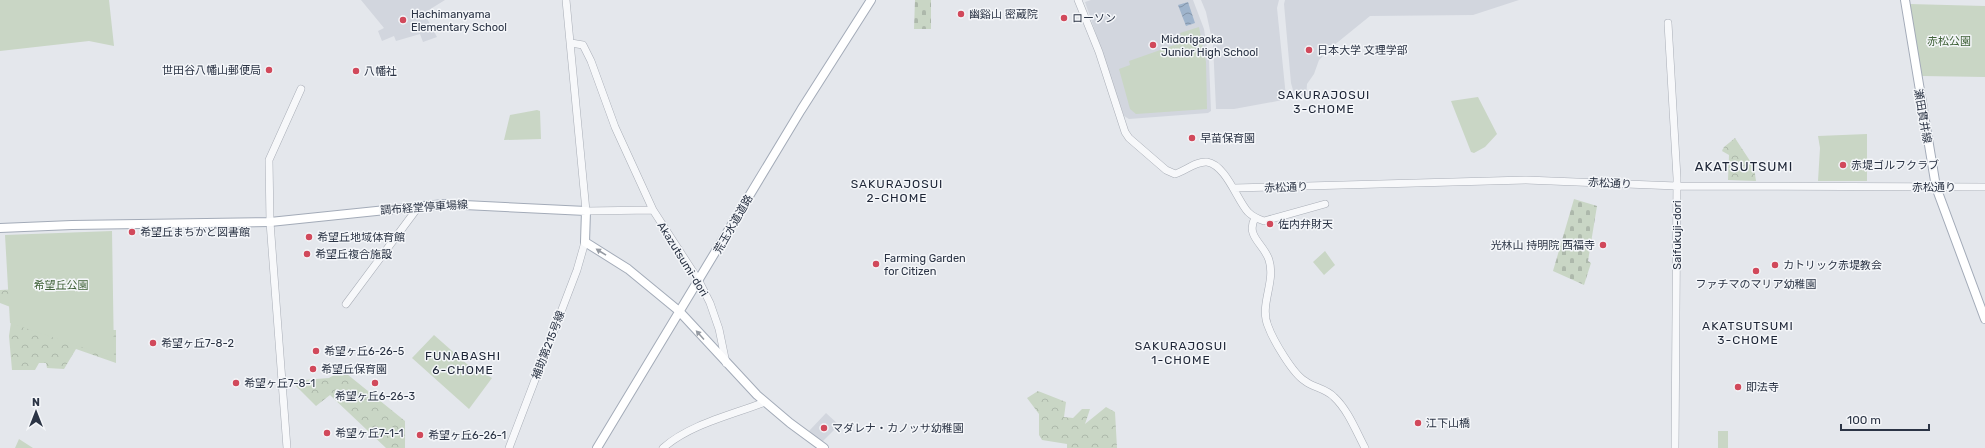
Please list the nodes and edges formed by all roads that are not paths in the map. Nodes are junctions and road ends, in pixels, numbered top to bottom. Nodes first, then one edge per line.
1 (871, 0) edge
2 (1079, 0) edge
3 (1905, 0) edge
4 (566, 1) edge
5 (1668, 23) dead end
6 (571, 43) junction
7 (301, 88) dead end
8 (1677, 186) junction
9 (1936, 187) junction
10 (1985, 187) edge
11 (1234, 188) junction
12 (1325, 204) dead end
13 (419, 206) junction
14 (653, 210) junction
15 (586, 211) junction
16 (1255, 218) junction
17 (270, 222) junction
18 (0, 228) edge
19 (585, 242) junction
20 (699, 281) junction
21 (346, 304) dead end
22 (679, 311) junction
23 (1985, 319) edge
24 (727, 364) junction
25 (765, 402) junction
26 (287, 448) edge
27 (509, 448) edge
28 (597, 448) edge
29 (663, 448) edge
30 (824, 448) edge
31 (1366, 448) edge
32 (1675, 448) edge

1 - 20 main road, 荒玉水道道路
2 - 11 street
3 - 9 main road, 瀬田貫井線
4 - 6 street
5 - 8 street, Saifukuji-dori
6 - 14 street, Akazutsumi-dori
6 - 15 street
7 - 17 street
8 - 9 street, 赤松通り
8 - 11 street, 赤松通り
8 - 32 street, Saifukuji-dori
9 - 10 street, 赤松通り
9 - 23 main road, 瀬田貫井線
11 - 16 street
12 - 16 street
13 - 15 main road, 調布経堂停車場線
13 - 17 main road, 調布経堂停車場線
13 - 21 street
14 - 15 street
14 - 20 street, Akazutsumi-dori
15 - 19 main road
16 - 31 street
17 - 18 main road, 調布経堂停車場線
17 - 26 street
22 -> 19 main road
19 - 27 street, 補助第215号線
20 - 22 main road, 荒玉水道道路
20 - 24 street, Akazutsumi-dori
24 -> 22 main road
22 - 28 main road, 荒玉水道道路
24 - 25 main road
25 - 29 street
25 - 30 main road

